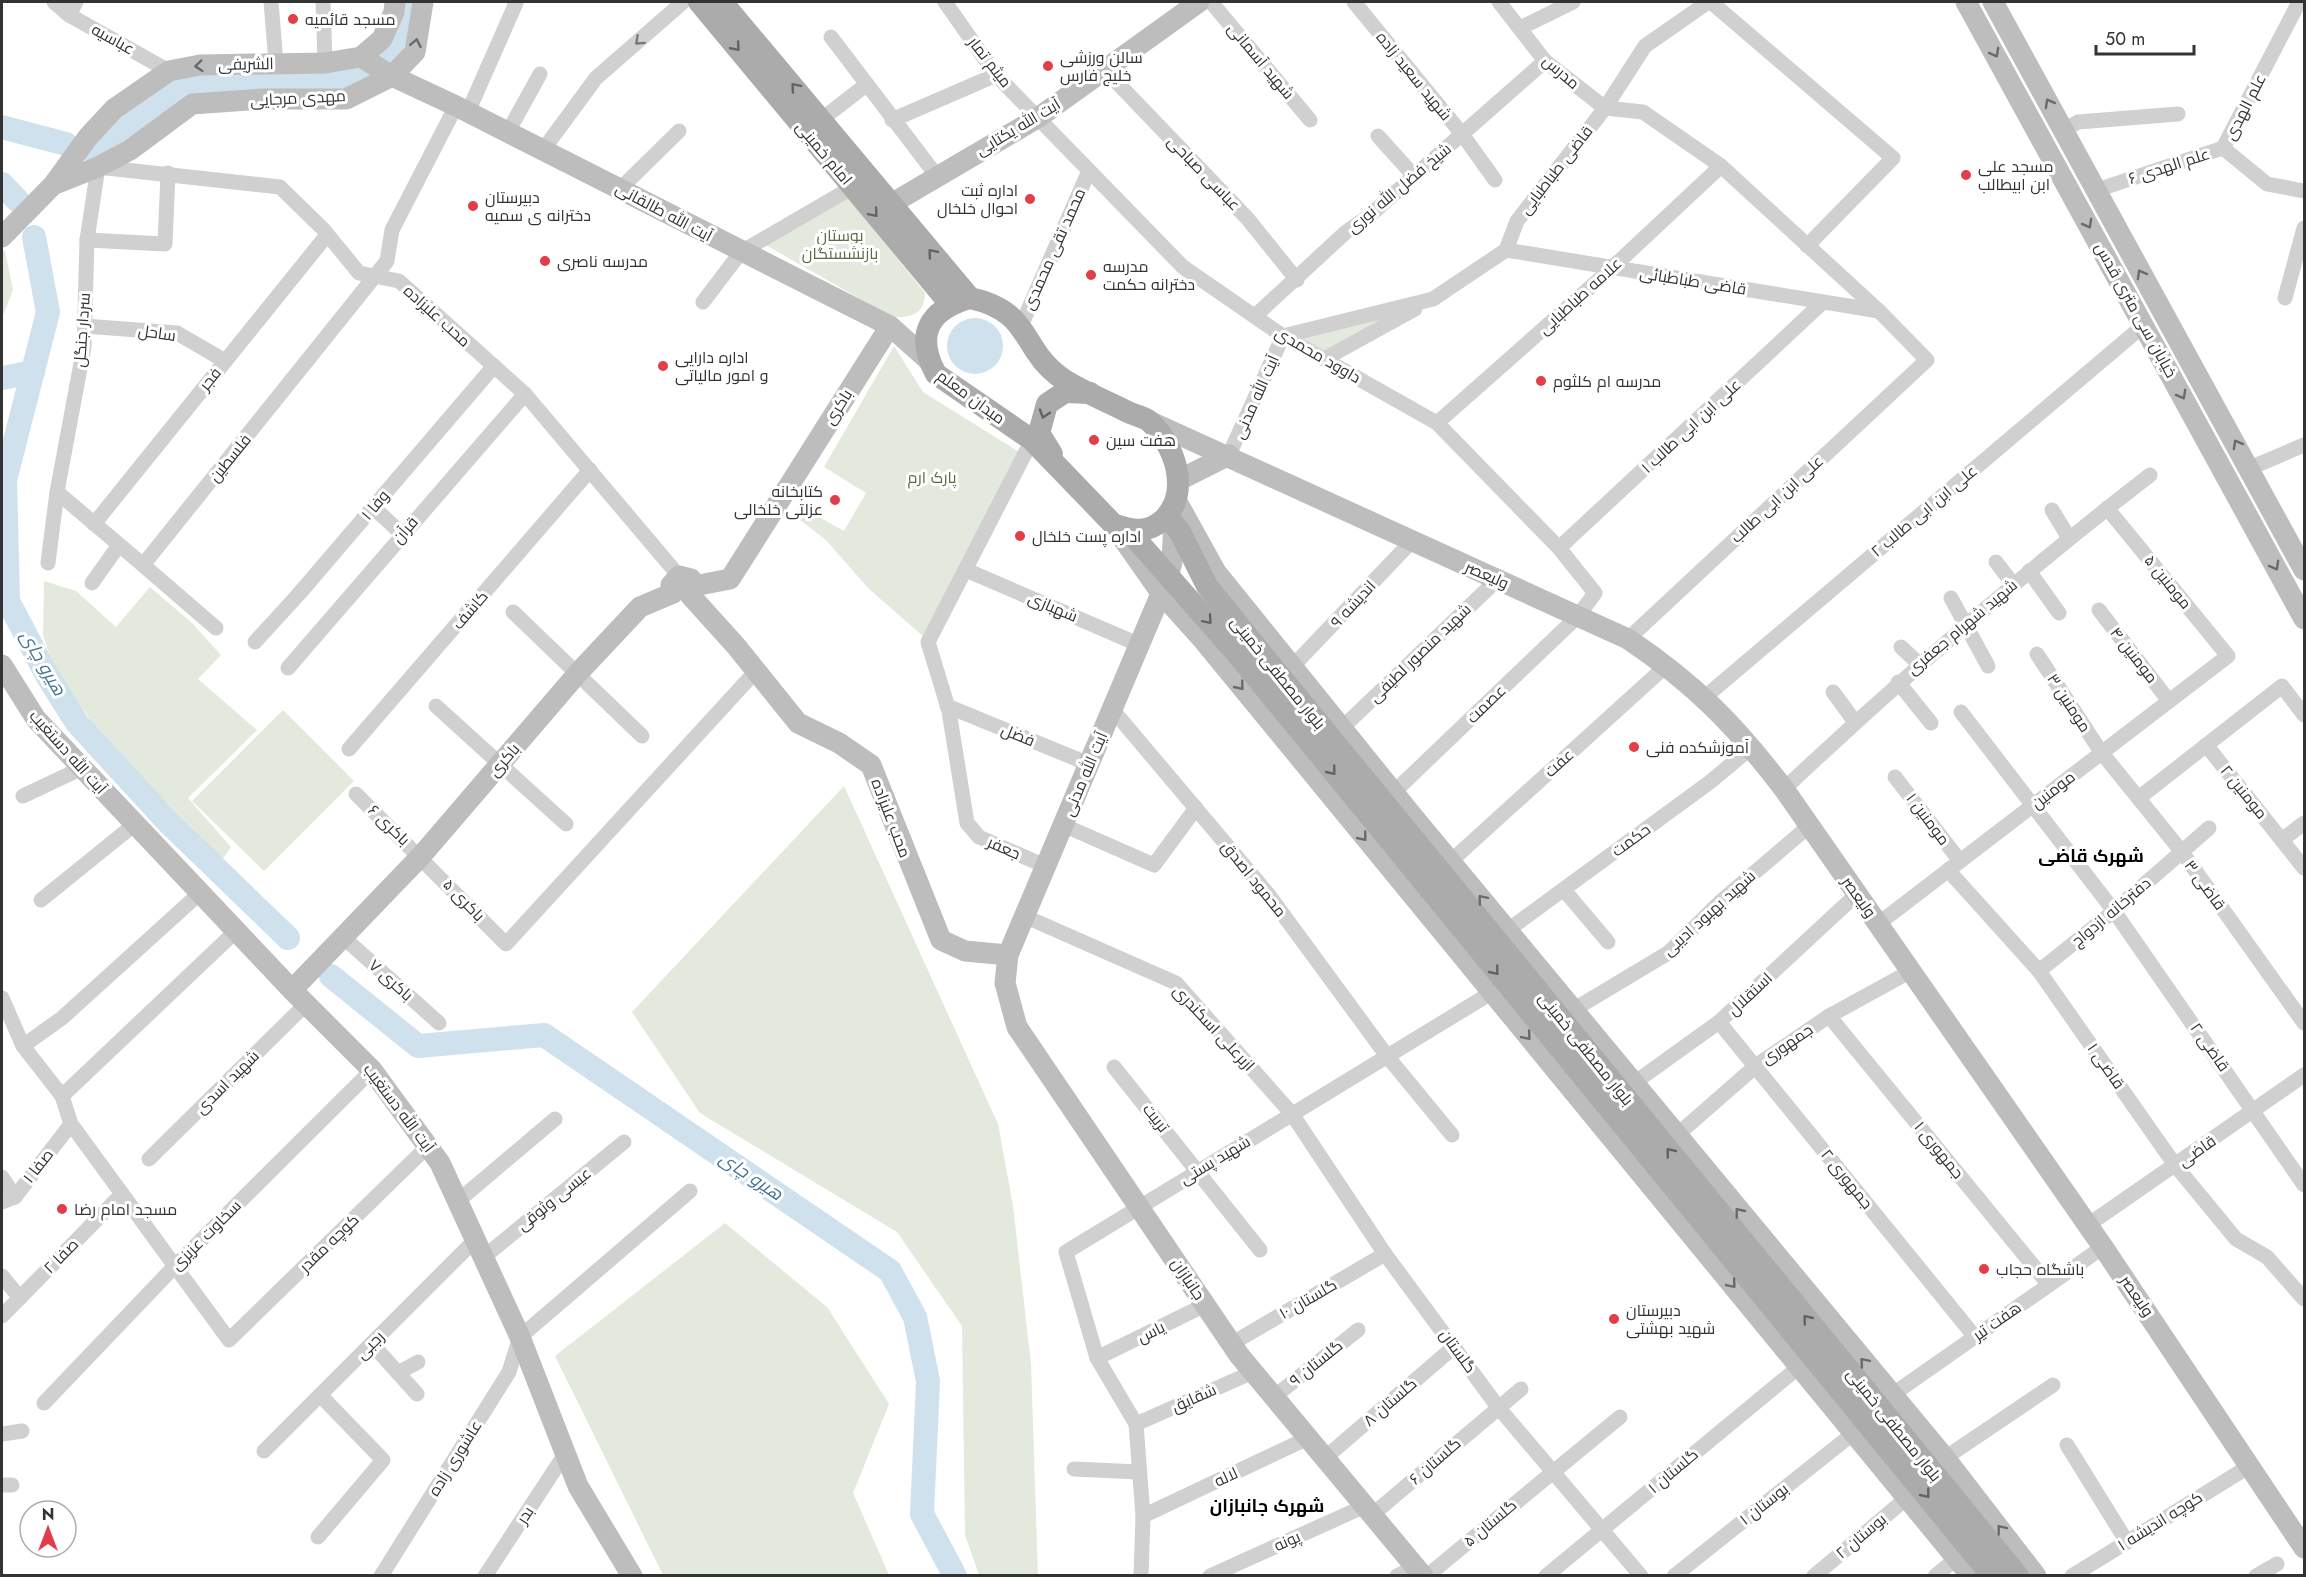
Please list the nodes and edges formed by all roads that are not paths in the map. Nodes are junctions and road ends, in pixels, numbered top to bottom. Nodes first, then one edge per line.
1 (54, 2) edge
2 (271, 2) edge
3 (323, 2) edge
4 (395, 2) edge
5 (423, 2) edge
6 (683, 2) edge
7 (699, 2) edge
8 (945, 2) edge
9 (1199, 2) edge
10 (1211, 2) edge
11 (1354, 2) edge
12 (1499, 2) edge
13 (1573, 2) edge
14 (1710, 2) edge
15 (1966, 2) edge
16 (1993, 2) edge
17 (2299, 2) edge
18 (516, 3) dead end
19 (727, 3) edge
20 (73, 8) edge
21 (1520, 28) junction
22 (831, 37) dead end
23 (361, 57) junction
24 (1545, 61) junction
25 (276, 63) junction
26 (325, 63) junction
27 (170, 70) junction
28 (1106, 71) junction
29 (540, 74) dead end
30 (996, 75) junction
31 (392, 76) junction
32 (2035, 77) junction
33 (866, 85) junction
34 (2014, 88) junction
35 (1605, 108) junction
36 (462, 109) junction
37 (2178, 114) dead end
38 (1039, 117) junction
39 (822, 119) junction
40 (892, 120) junction
41 (1310, 120) dead end
42 (2064, 130) junction
43 (679, 131) dead end
44 (508, 132) junction
45 (1462, 134) junction
46 (1378, 136) dead end
47 (2223, 148) junction
48 (543, 150) junction
49 (1721, 166) junction
50 (98, 167) junction
51 (1088, 172) junction
52 (168, 173) junction
53 (936, 175) junction
54 (1414, 176) junction
55 (1495, 180) dead end
56 (54, 184) junction
57 (853, 187) junction
58 (620, 189) junction
59 (2094, 191) junction
60 (2304, 191) edge
61 (891, 204) junction
62 (2304, 228) edge
63 (327, 235) junction
64 (2, 237) edge
65 (87, 240) junction
66 (1808, 246) junction
67 (1506, 250) junction
68 (741, 252) junction
69 (1612, 268) junction
70 (375, 276) junction
71 (1297, 280) junction
72 (2285, 298) dead end
73 (1433, 299) junction
74 (960, 301) junction
75 (703, 302) dead end
76 (1822, 303) junction
77 (1879, 311) junction
78 (1256, 315) junction
79 (2144, 325) junction
80 (84, 326) junction
81 (890, 326) junction
82 (1021, 326) junction
83 (1283, 336) junction
84 (1326, 358) junction
85 (928, 360) junction
86 (225, 361) junction
87 (494, 366) junction
88 (1090, 393) junction
89 (525, 394) junction
90 (1149, 421) junction
91 (1437, 423) junction
92 (1032, 440) junction
93 (2304, 445) edge
94 (1229, 455) junction
95 (1058, 465) junction
96 (2250, 468) junction
97 (590, 470) junction
98 (2150, 475) dead end
99 (57, 492) junction
100 (1174, 504) junction
101 (373, 507) junction
102 (2107, 508) junction
103 (2052, 510) dead end
104 (94, 524) junction
105 (1120, 527) junction
106 (402, 534) junction
107 (2069, 538) junction
108 (1412, 541) junction
109 (119, 546) junction
110 (1559, 548) junction
111 (1996, 562) dead end
112 (48, 563) dead end
113 (143, 566) junction
114 (966, 570) junction
115 (2304, 570) edge
116 (2029, 571) junction
117 (1497, 580) junction
118 (92, 583) dead end
119 (2013, 584) junction
120 (1165, 585) junction
121 (684, 587) junction
122 (1595, 593) joint
123 (1951, 598) dead end
124 (2099, 610) dead end
125 (513, 612) dead end
126 (2059, 613) dead end
127 (1578, 616) junction
128 (2304, 619) edge
129 (1964, 626) junction
130 (216, 628) dead end
131 (1628, 639) junction
132 (255, 642) dead end
133 (1140, 645) junction
134 (1901, 647) dead end
135 (2037, 654) dead end
136 (2228, 656) joint
137 (2, 664) edge
138 (1919, 664) junction
139 (1667, 665) junction
140 (1293, 666) junction
141 (1988, 666) dead end
142 (288, 668) dead end
143 (756, 671) junction
144 (578, 673) junction
145 (1898, 682) junction
146 (1833, 692) dead end
147 (1705, 697) junction
148 (2169, 701) junction
149 (436, 706) dead end
150 (947, 706) junction
151 (1112, 709) junction
152 (1961, 712) dead end
153 (2304, 715) edge
154 (1855, 722) junction
155 (1931, 723) dead end
156 (1343, 727) junction
157 (642, 736) dead end
158 (2206, 745) junction
159 (1752, 747) junction
160 (350, 749) dead end
161 (2101, 752) junction
162 (501, 763) junction
163 (1089, 764) junction
164 (80, 769) junction
165 (1895, 777) dead end
166 (1784, 789) junction
167 (1394, 792) junction
168 (356, 794) dead end
169 (23, 796) dead end
170 (2139, 797) junction
171 (2033, 805) junction
172 (1196, 808) junction
173 (2304, 823) edge
174 (135, 824) junction
175 (566, 824) dead end
176 (1063, 825) junction
177 (1809, 826) junction
178 (2209, 828) dead end
179 (2283, 839) junction
180 (2182, 852) junction
181 (421, 856) junction
182 (1451, 861) junction
183 (1045, 866) junction
184 (1954, 866) junction
185 (2304, 868) edge
186 (1564, 890) junction
187 (200, 893) junction
188 (1857, 894) junction
189 (41, 900) dead end
190 (2114, 911) junction
191 (1024, 916) junction
192 (1878, 924) junction
193 (1508, 930) junction
194 (236, 931) junction
195 (343, 937) junction
196 (1608, 942) dead end
197 (1008, 955) junction
198 (1911, 971) junction
199 (2039, 971) junction
200 (1491, 993) junction
201 (299, 997) junction
202 (2, 998) edge
203 (1573, 1010) junction
204 (1829, 1016) junction
205 (1719, 1022) junction
206 (439, 1023) dead end
207 (2304, 1023) edge
208 (23, 1046) junction
209 (1388, 1056) junction
210 (1756, 1065) junction
211 (1114, 1067) dead end
212 (372, 1070) junction
213 (2304, 1075) edge
214 (1634, 1083) junction
215 (62, 1096) junction
216 (2255, 1110) junction
217 (1292, 1114) junction
218 (555, 1119) dead end
219 (71, 1124) junction
220 (1452, 1135) dead end
221 (1677, 1135) junction
222 (624, 1142) dead end
223 (428, 1146) junction
224 (149, 1159) dead end
225 (2175, 1165) junction
226 (1199, 1170) junction
227 (2, 1177) edge
228 (2304, 1185) edge
229 (690, 1191) dead end
230 (121, 1195) junction
231 (1717, 1197) junction
232 (8, 1199) edge
233 (458, 1201) junction
234 (1138, 1206) junction
235 (2088, 1226) junction
236 (2103, 1247) junction
237 (480, 1248) junction
238 (1260, 1250) dead end
239 (1385, 1254) junction
240 (173, 1268) junction
241 (2, 1276) edge
242 (1787, 1283) junction
243 (2049, 1285) junction
244 (20, 1298) junction
245 (2304, 1299) edge
246 (1205, 1305) junction
247 (2, 1316) edge
248 (1358, 1330) dead end
249 (520, 1337) junction
250 (1974, 1337) junction
251 (372, 1344) junction
252 (1231, 1344) junction
253 (1455, 1346) junction
254 (1097, 1358) junction
255 (418, 1362) dead end
256 (1800, 1366) junction
257 (1253, 1372) junction
258 (398, 1373) junction
259 (2053, 1385) dead end
260 (1521, 1389) dead end
261 (417, 1394) dead end
262 (320, 1395) junction
263 (1892, 1395) junction
264 (1274, 1397) junction
265 (44, 1403) dead end
266 (1498, 1407) junction
267 (1620, 1417) dead end
268 (1136, 1424) junction
269 (22, 1431) dead end
270 (1855, 1432) junction
271 (2, 1434) edge
272 (1308, 1438) junction
273 (2067, 1446) dead end
274 (264, 1451) dead end
275 (565, 1454) junction
276 (1325, 1458) junction
277 (1945, 1458) junction
278 (2248, 1467) junction
279 (1074, 1469) dead end
280 (1552, 1470) junction
281 (1139, 1472) junction
282 (1908, 1497) junction
283 (1368, 1511) junction
284 (1143, 1516) junction
285 (1602, 1529) junction
286 (318, 1538) dead end
287 (2127, 1542) junction
288 (2304, 1548) edge
289 (1957, 1558) junction
290 (2277, 1564) dead end
291 (625, 1572) edge
292 (1416, 1573) edge
293 (381, 1575) edge
294 (485, 1575) edge
295 (1141, 1575) edge
296 (1210, 1575) edge
297 (1545, 1575) edge
298 (1641, 1575) edge
299 (1674, 1575) edge
300 (1814, 1575) edge
301 (1935, 1575) edge
302 (1971, 1575) edge
303 (1992, 1575) edge
304 (2018, 1575) edge
305 (2037, 1575) edge
306 (2072, 1575) edge
307 (2256, 1575) edge

1 - 20 street, عباسیه
2 - 25 street
3 - 26 street
4 - 23 main road
31 -> 5 main road, مهدی مرجایی
6 -> 48 street
7 -> 57 main road, امام خمینی
8 - 30 street, میثم تمار
9 - 28 main road, آیت الله یکتایی
10 - 41 street, شهید آسمانی
11 - 45 street, شهید سعید زاده
12 - 21 street, مدرس
13 - 21 street
14 - 35 street, قاضی طباطبایی
14 - 66 street
15 -> 34 main road, خیابان سی متری قدس
16 - 32 main road, خیابان سی متری قدس
17 - 47 street, علم الهدی
18 - 36 street
39 -> 19 main road, امام خمینی
20 - 27 street, عباسیه
21 - 24 street, مدرس
22 - 33 street
23 - 26 main road, الشریفی
23 - 31 main road, آیت الله طالقانی
24 - 35 street, مدرس
24 - 45 street, شیخ فضل الله نوری
25 - 26 main road, الشریفی
25 -> 27 main road, الشریفی
27 - 56 main road, الشریفی
28 - 38 main road, آیت الله یکتایی
28 - 71 street, عباسی صباحی
29 - 44 street
30 - 38 street, میثم تمار
30 - 40 street
31 - 36 main road, آیت الله طالقانی
31 - 50 main road, مهدی مرجایی
32 - 34 main road
42 -> 32 main road, خیابان سی متری قدس
33 - 39 street
33 - 40 street
34 -> 79 main road, خیابان سی متری قدس
35 - 49 street
35 - 67 street, قاضی طباطبایی
36 - 44 main road, آیت الله طالقانی
36 - 70 street, فلسطین
37 - 42 street
38 - 51 street, داوود محمدی
38 - 53 main road, آیت الله یکتایی
39 - 61 main road, امام خمینی
40 - 53 street
42 - 59 main road, خیابان سی متری قدس
43 - 58 street
44 - 48 main road, آیت الله طالقانی
45 - 54 street, شیخ فضل الله نوری
45 - 55 street, شهید سعید زاده
46 - 54 street
47 - 59 street, علم الهدی ۶
47 - 60 street, علم الهدی ۶
48 - 58 main road, آیت الله طالقانی
49 - 66 street
49 - 69 street, علامه طباطبایی
50 - 52 street, محب علیزاده
50 - 56 main road, مهدی مرجایی
50 - 65 street, سردار جنگل
51 - 78 street, داوود محمدی
51 - 82 street, محمد تقی محمدی
52 - 63 street, محب علیزاده
52 - 65 street
53 - 61 main road, آیت الله یکتایی
54 - 71 street, شیخ فضل الله نوری
56 - 64 main road, الشریفی
57 - 68 street
57 -> 74 main road, امام خمینی
58 - 68 main road, آیت الله طالقانی
96 -> 59 main road, خیابان سی متری قدس
74 -> 61 main road, امام خمینی
62 - 72 street
63 - 70 street, محب علیزاده
63 - 86 street, فجر
65 - 80 street, سردار جنگل
66 - 77 street
67 - 69 street, قاضی طباطبائی
67 - 73 street
68 - 75 street
68 - 81 main road, آیت الله طالقانی
69 - 76 street, قاضی طباطبائی
69 - 91 street, علامه طباطبایی
70 - 87 street, محب علیزاده
70 - 113 street, فلسطین
71 - 78 street, شیخ فضل الله نوری
73 - 83 street
73 - 84 street
74 - 82 main road
74 - 85 main road, میدان معلم
76 - 77 street, قاضی طباطبائی
76 - 110 street, علی ابن ابی طالب ۱
77 - 131 street, علی ابن ابی طالب
78 - 83 street, داوود محمدی
79 -> 128 main road, خیابان سی متری قدس
79 - 147 street, علی ابن ابی طالب ۲
80 - 86 street, ساحل
80 - 99 street, سردار جنگل
81 - 85 main road, آیت الله طالقانی
81 - 121 main road, باکری
82 - 88 main road
83 - 84 street, داوود محمدی
83 - 94 street, آیت الله مدنی
84 - 91 street, داوود محمدی
85 - 92 main road, میدان معلم
86 - 104 street, فجر
87 - 89 street, محب علیزاده
87 - 101 street, وفا ۱
88 - 90 main road
88 -> 95 main road
89 - 97 street, محب علیزاده
89 - 106 street, قرآن
90 - 94 main road, ولیعصر
90 - 100 main road
91 - 110 street, داوود محمدی
92 - 95 main road, میدان معلم
92 - 114 street
93 - 96 street
94 - 100 main road
94 - 108 main road, ولیعصر
95 - 105 main road, میدان معلم
96 - 115 main road, خیابان سی متری قدس
97 - 121 street, محب علیزاده
97 - 160 street, کاشف
98 - 102 street, شهید شهرام جعفری
99 - 104 street
99 - 112 street, سردار جنگل
100 - 105 main road
100 - 120 main road, آیت‌ الله مدنی
100 - 140 main road
231 -> 100 main road, بلوار مصطفی خمینی
101 - 106 street
101 - 132 street, وفا ۱
102 - 107 street, شهید شهرام جعفری
102 - 136 street, ۵ مومنین
103 - 107 street
104 - 109 street
105 - 120 main road, بلوار مصطفی خمینی
106 - 142 street, قرآن
107 - 116 street, شهید شهرام جعفری
108 - 117 main road, ولیعصر
108 - 140 street, اندیشه ۹
109 - 113 street
109 - 118 street
110 - 122 street, داوود محمدی
111 - 119 street
113 - 130 street
114 - 133 street, شهبازی
114 - 150 street
116 - 119 street, شهید شهرام جعفری
116 - 126 street
117 - 127 main road, ولیعصر
117 - 156 street, شهید منصور لطیفی
119 - 129 street, شهید شهرام جعفری
120 - 133 main road, آیت‌ الله مدنی
120 -> 200 main road
120 -> 303 main road, بلوار مصطفی خمینی
121 - 143 main road, محب علیزاده
121 - 144 main road, باکری
122 - 127 street, عصمت
123 - 129 street
124 - 148 street, مومنین ۴
125 - 144 street
127 - 131 main road, ولیعصر
127 - 167 street, عصمت
129 - 138 street, شهید شهرام جعفری
129 - 141 street
131 - 139 main road, ولیعصر
133 - 151 main road, آیت‌ الله مدنی
134 - 138 street
135 - 161 street, مومنین ۳
136 - 148 street, مومنین
137 - 164 main road, آیت الله دستغیب
138 - 145 street, شهید شهرام جعفری
139 - 147 main road, ولیعصر
139 - 182 street, عفت
140 - 156 main road
143 - 181 street, باکری ۵
143 - 197 main road, محب علیزاده
144 - 157 street
144 - 162 main road, باکری
145 - 154 street, شهید شهرام جعفری
145 - 155 street
146 - 154 street
147 - 159 main road, ولیعصر
148 - 161 street, مومنین
149 - 162 street
150 - 163 street, فضل
150 - 183 street, جعفر
151 - 163 main road, آیت‌ الله مدنی
151 - 172 street, محمود اصدق
152 - 171 street
153 - 158 street
154 - 166 street, شهید شهرام جعفری
156 - 167 main road
158 - 170 street
158 - 179 street, مومنین ۲
159 - 166 main road, ولیعصر
159 - 186 street, حکمت
161 - 170 street, قاضی ۳
161 - 171 street, مومنین
162 - 175 street
162 - 181 main road, باکری
163 - 176 main road, آیت‌ الله مدنی
164 - 169 street
164 - 174 main road, آیت الله دستغیب
165 - 184 street, مومنین ۱
166 - 177 main road, ولیعصر
167 - 182 main road
168 - 181 street, باکری ۶
170 - 180 street, قاضی ۳
171 - 184 street, مومنین
171 - 190 street, قاضی ۲
172 - 176 street
172 - 209 street, محمود اصدق
173 - 179 street
174 - 187 main road, آیت الله دستغیب
174 - 189 street
176 - 183 main road, آیت‌ الله مدنی
177 - 188 main road, ولیعصر
177 - 203 street, شهید بهبود ادیبی
178 - 180 street, دفترخانه ازدواج
179 - 185 street, مومنین ۲
180 - 190 street, دفترخانه ازدواج
180 - 207 street, قاضی ۳
181 - 195 main road, باکری
193 -> 182 main road
183 - 191 main road, آیت‌ الله مدنی
184 - 192 street, مومنین
184 - 199 street, قاضی ۱
186 - 193 street, حکمت
186 - 196 street
187 - 194 main road, آیت الله دستغیب
187 - 208 street
188 - 192 main road, ولیعصر
188 - 205 street, استقلال
190 - 199 street, دفترخانه ازدواج
190 - 216 street, قاضی ۲
191 - 197 main road, آیت‌ الله مدنی
191 - 217 street, ازبرعلی اسکندری
192 - 198 main road, ولیعصر
193 - 203 main road
194 - 201 main road, آیت الله دستغیب
194 - 215 street
195 - 201 main road, باکری
195 - 206 street, باکری ۷
197 - 234 main road, جانبازان
198 - 204 street, جمهوری
198 - 235 main road, ولیعصر
199 - 225 street, قاضی ۱
200 - 209 street, شهید پستی
200 -> 256 main road
201 - 212 main road, آیت الله دستغیب
201 - 224 street, شهید اسدی
202 - 208 street
203 - 214 main road
204 - 210 street, جمهوری
204 - 243 street, جمهوری ۱
205 - 210 street, جمهوری ۲
205 - 214 street, استقلال
208 - 215 street
209 - 217 street, شهید پستی
209 - 220 street, محمود اصدق
210 - 221 street, جمهوری
210 - 250 street, جمهوری ۲
211 - 226 street, تربیت
212 - 223 main road, آیت الله دستغیب
212 - 240 street, سخاوت عزیزی
213 - 216 street, قاضی
214 - 221 main road
215 - 219 street
216 - 225 street, قاضی
216 - 228 street, قاضی ۲
217 - 226 street, شهید پستی
217 - 239 street, گلستان
218 - 233 street
219 - 230 street
219 - 232 street, صفا ۱
221 - 231 main road
222 - 237 street, عیسی وثوقی
223 - 233 main road, آیت الله دستغیب
223 - 240 street, کوچه مقدر
225 - 235 street, قاضی
225 - 245 street, قاضی ۱
226 - 234 street, شهید پستی
226 - 238 street, تربیت
227 - 232 street
229 - 249 street
230 - 240 street
230 - 244 street, صفا ۲
242 -> 231 main road, بلوار مصطفی خمینی
233 - 237 main road, آیت الله دستغیب
234 - 246 main road, جانبازان
234 - 254 street, شهید پستی
235 - 236 main road, ولیعصر
236 - 243 street, هفت تیر
236 - 278 main road, ولیعصر
237 - 249 main road, آیت الله دستغیب
237 - 251 street, رجبی
239 - 252 street, گلستان ۱۰
239 - 253 street, گلستان
240 - 265 street, سخاوت عزیزی
241 - 244 street
263 -> 242 main road
304 -> 242 main road, بلوار مصطفی خمینی
243 - 250 street, هفت تیر
244 - 247 street, صفا ۲
246 - 252 main road, جانبازان
246 - 254 street, یاس
248 - 264 street, گلستان ۹
249 - 275 main road, آیت الله دستغیب
249 - 293 street, عاشوری زاده
250 - 263 street, هفت تیر
251 - 258 street
251 - 262 street, رجبی
252 - 257 main road, جانبازان
253 - 266 street, گلستان
253 - 276 street, گلستان ۸
254 - 268 street
255 - 258 street
256 - 270 main road
256 - 285 street, گلستان ۱
257 - 264 main road, جانبازان
257 - 268 street, شقایق
258 - 261 street
259 - 277 street
260 - 266 street, گلستان ۶
262 - 274 street, رجبی
262 - 286 street
263 - 277 main road
264 - 272 main road, جانبازان
266 - 280 street, گلستان
266 - 283 street, گلستان ۶
267 - 280 street, گلستان ۵
268 - 281 street
269 - 271 street
270 - 282 main road
270 - 299 street, بوستان ۱
272 - 276 main road, جانبازان
272 - 284 street, لاله
273 - 287 street
275 - 291 main road, آیت الله دستغیب
275 - 294 street, بدر
276 - 283 main road, جانبازان
305 -> 277 main road
278 - 287 street, کوچه اندیشه ۱
278 - 288 main road, ولیعصر
279 - 281 street
280 - 285 street, گلستان
280 - 292 street, گلستان ۵
281 - 284 street
282 - 289 main road
282 - 300 street, بوستان ۲
283 - 292 main road, جانبازان
283 - 296 street, پونه
284 - 295 street
285 - 297 street, گلستان ۱
285 - 298 street, گلستان
287 - 306 street, کوچه اندیشه ۱
289 - 301 street
289 - 302 main road
290 - 307 street

